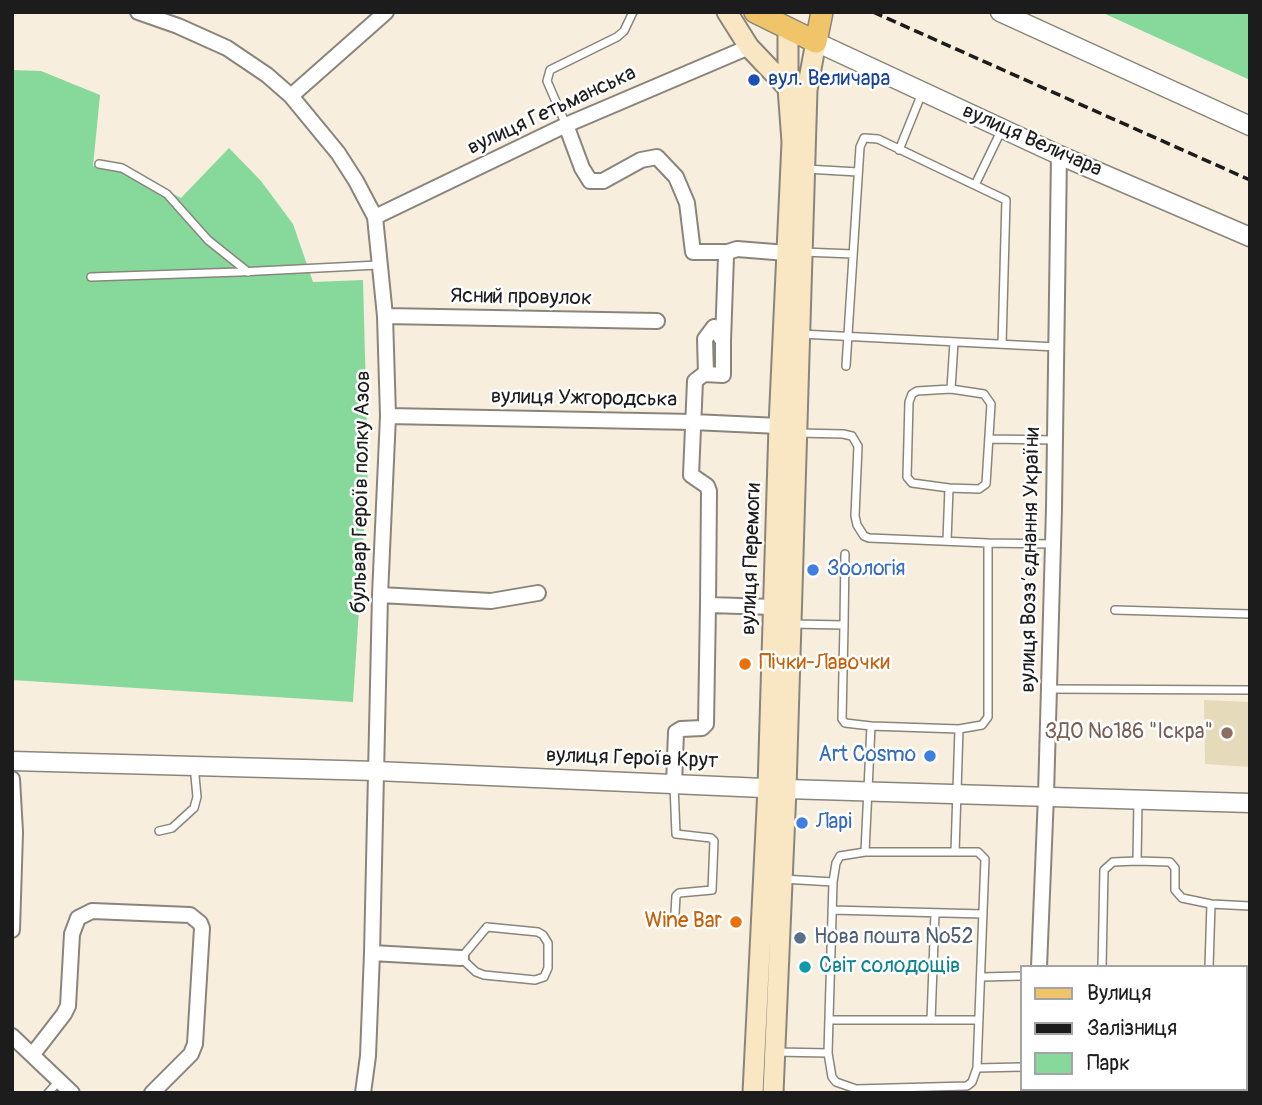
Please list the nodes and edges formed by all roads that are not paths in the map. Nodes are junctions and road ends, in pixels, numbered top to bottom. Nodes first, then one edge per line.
1 (138, 12) edge
2 (386, 12) edge
3 (633, 12) edge
4 (727, 12) edge
5 (755, 12) edge
6 (822, 12) edge
7 (1000, 12) edge
8 (179, 19) edge
9 (790, 20) edge
10 (816, 42) junction
11 (749, 47) junction
12 (798, 89) junction
13 (923, 91) junction
14 (291, 96) junction
15 (566, 125) junction
16 (1250, 126) edge
17 (1003, 128) junction
18 (899, 150) junction
19 (1059, 155) junction
20 (99, 164) dead end
21 (805, 169) junction
22 (858, 172) junction
23 (975, 186) junction
24 (375, 217) junction
25 (1250, 237) edge
26 (728, 252) junction
27 (795, 252) junction
28 (853, 254) junction
29 (378, 265) junction
30 (249, 272) junction
31 (91, 276) dead end
32 (385, 316) junction
33 (657, 321) dead end
34 (800, 334) junction
35 (848, 336) junction
36 (954, 342) junction
37 (1002, 344) junction
38 (1056, 347) junction
39 (846, 366) dead end
40 (951, 389) junction
41 (388, 416) junction
42 (693, 422) junction
43 (788, 430) junction
44 (990, 439) junction
45 (1055, 440) junction
46 (949, 488) junction
47 (947, 541) junction
48 (988, 543) junction
49 (1053, 544) junction
50 (845, 554) dead end
51 (538, 593) dead end
52 (380, 595) junction
53 (708, 605) junction
54 (774, 607) junction
55 (1115, 610) dead end
56 (1250, 614) edge
57 (791, 624) junction
58 (844, 625) junction
59 (1049, 689) junction
60 (1250, 690) edge
61 (871, 726) junction
62 (959, 729) junction
63 (12, 761) edge
64 (194, 765) junction
65 (376, 771) junction
66 (12, 779) edge
67 (674, 784) junction
68 (777, 788) junction
69 (868, 791) junction
70 (956, 793) junction
71 (1046, 795) junction
72 (1138, 799) junction
73 (1250, 803) edge
74 (159, 831) dead end
75 (865, 852) junction
76 (955, 852) junction
77 (1137, 861) junction
78 (782, 878) junction
79 (833, 882) junction
80 (1211, 904) junction
81 (1250, 906) edge
82 (832, 910) junction
83 (935, 913) junction
84 (675, 914) dead end
85 (983, 914) junction
86 (12, 930) edge
87 (372, 953) junction
88 (461, 958) junction
89 (1038, 965) edge
90 (1102, 965) edge
91 (1209, 965) edge
92 (1020, 976) edge
93 (982, 977) junction
94 (831, 1020) junction
95 (931, 1020) junction
96 (979, 1020) junction
97 (12, 1036) edge
98 (775, 1052) junction
99 (828, 1053) junction
100 (33, 1054) junction
101 (977, 1068) junction
102 (1020, 1068) edge
103 (60, 1080) junction
104 (856, 1091) edge
105 (48, 1093) edge
106 (72, 1093) edge
107 (152, 1093) edge
108 (363, 1093) edge
109 (753, 1093) edge
110 (773, 1093) edge

1 - 8 street, бульвар Героїв полку Азов
2 - 14 street
3 - 15 lane
4 - 11 main road
5 - 9 main road
6 - 10 main road
7 - 16 street
8 - 14 street, бульвар Героїв полку Азов
9 - 10 main road
9 - 12 main road, вулиця Перемоги
10 - 12 main road, вулиця Перемоги
10 - 13 street, вулиця Величара
11 - 12 main road
11 - 15 street, вулиця Гетьманська
12 - 21 main road, вулиця Перемоги
12 - 27 main road, вулиця Перемоги
13 - 17 street, вулиця Величара
13 - 18 lane
14 - 24 street, бульвар Героїв полку Азов
15 - 24 street, вулиця Гетьманська
15 - 26 street
17 - 19 street, вулиця Величара
17 - 23 lane
18 - 22 lane
18 - 23 lane
19 - 25 street, вулиця Величара
19 - 38 street, вулиця Воззʼєднання України
20 - 30 lane
21 - 22 lane
21 - 27 main road, вулиця Перемоги
22 - 28 lane
23 - 37 lane
24 - 29 street, бульвар Героїв полку Азов
26 - 27 street
26 - 42 street
27 - 28 lane
27 - 34 main road, вулиця Перемоги
27 - 43 main road, вулиця Перемоги
28 - 35 lane
29 - 30 lane
29 - 32 street, бульвар Героїв полку Азов
30 - 31 lane
32 - 33 street, Ясний провулок
32 - 41 street, бульвар Героїв полку Азов
34 - 35 lane
34 - 43 main road, вулиця Перемоги
35 - 36 lane
35 - 39 lane
36 - 37 lane
36 - 40 lane
37 - 38 lane
38 - 45 street, вулиця Воззʼєднання України
40 - 44 lane
40 - 46 lane
41 - 42 street, вулиця Ужгородська
41 - 52 street, бульвар Героїв полку Азов
42 - 43 street, вулиця Ужгородська
42 - 53 street
43 - 47 lane
43 - 54 main road, вулиця Перемоги
43 - 57 main road, вулиця Перемоги
44 - 45 lane
44 - 46 lane
45 - 49 street, вулиця Воззʼєднання України
46 - 47 lane
47 - 48 lane
48 - 49 lane
48 - 62 lane
49 - 59 street, вулиця Воззʼєднання України
50 - 58 lane
51 - 52 street
52 - 65 street, бульвар Героїв полку Азов
53 - 54 street
53 - 67 street
54 - 68 main road, вулиця Перемоги
55 - 56 lane
57 - 58 lane
57 - 68 main road, вулиця Перемоги
58 - 61 lane
59 - 60 lane
59 - 71 street, вулиця Воззʼєднання України
61 - 62 lane
61 - 69 lane
62 - 70 lane
63 - 64 street, вулиця Героїв Крут
64 - 65 street, вулиця Героїв Крут
64 - 74 lane
65 - 67 street, вулиця Героїв Крут
65 - 87 street, бульвар Героїв полку Азов
66 - 86 street
67 - 68 street, вулиця Героїв Крут
67 - 84 lane
68 - 69 street, вулиця Героїв Крут
68 - 78 main road, вулиця Перемоги
68 - 109 main road, вулиця Перемоги
69 - 70 street, вулиця Героїв Крут
69 - 75 lane
70 - 71 street, вулиця Героїв Крут
70 - 76 lane
71 - 72 street, вулиця Героїв Крут
71 - 89 street, вулиця Воззʼєднання України
72 - 73 street, вулиця Героїв Крут
72 - 77 lane
75 - 76 lane
75 - 79 lane
76 - 85 lane
77 - 80 lane
77 - 90 lane
78 - 79 lane
78 - 98 main road, вулиця Перемоги
79 - 82 lane
80 - 81 lane
80 - 91 lane
82 - 83 lane
82 - 94 lane
83 - 85 lane
83 - 95 lane
85 - 93 lane
87 - 88 street
87 - 108 street, бульвар Героїв полку Азов
88 - 88 lane
92 - 93 lane
93 - 96 lane
94 - 95 lane
94 - 99 lane
95 - 96 lane
96 - 101 lane
97 - 100 street
98 - 99 lane
98 - 110 main road, вулиця Перемоги
99 - 104 lane
100 - 103 street
100 - 107 street
101 - 102 lane
101 - 104 lane
103 - 105 lane
103 - 106 street

